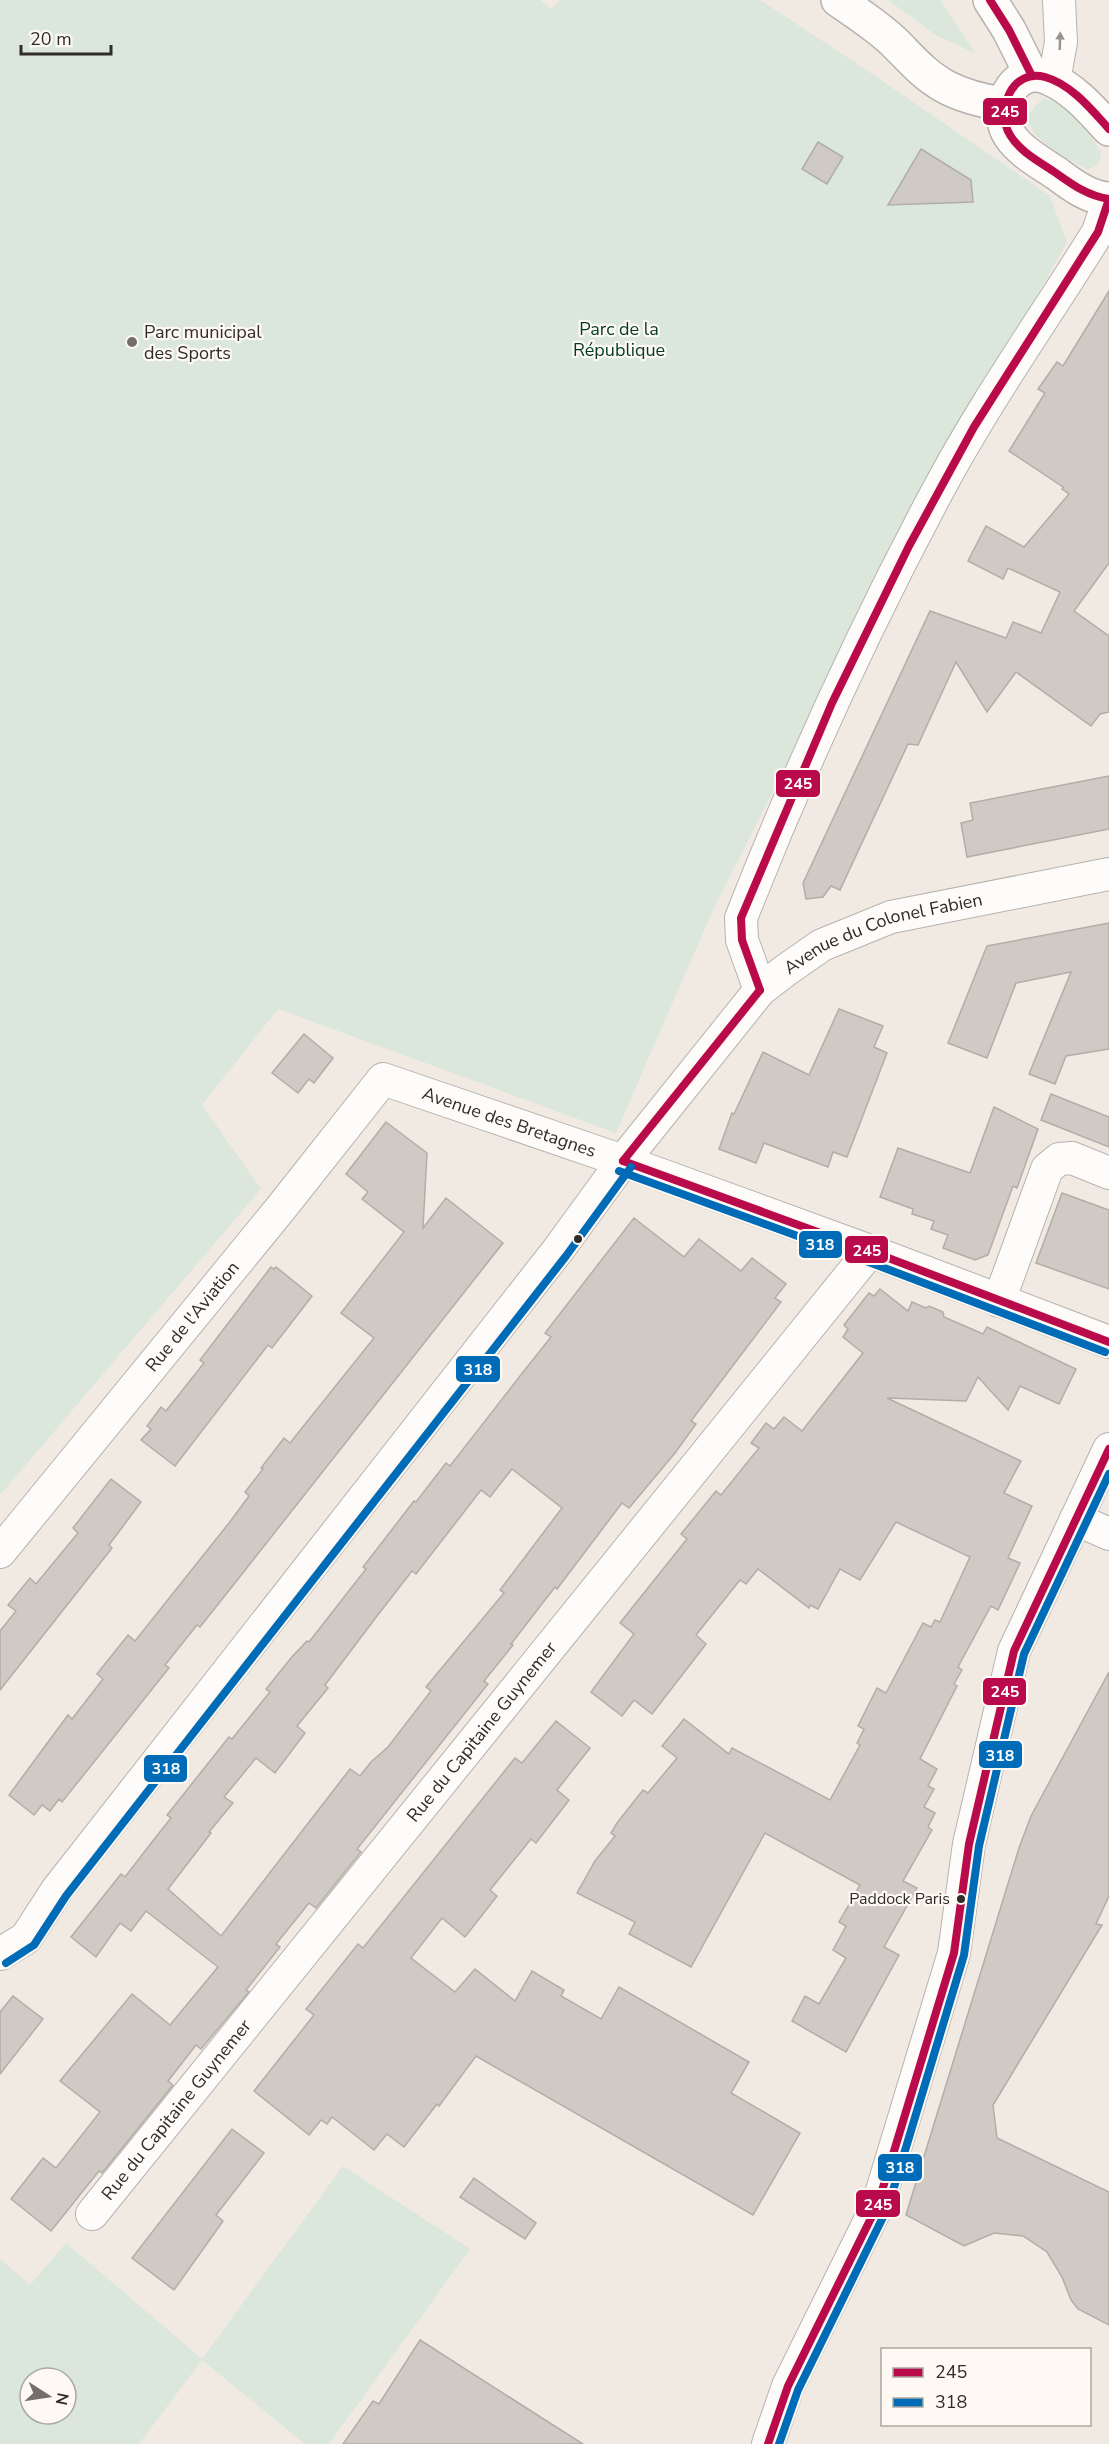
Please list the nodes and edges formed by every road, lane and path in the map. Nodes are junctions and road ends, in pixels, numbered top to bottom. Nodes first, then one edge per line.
1 (838, 0) edge
2 (990, 0) edge
3 (1059, 0) edge
4 (1043, 77) junction
5 (1003, 104) junction
6 (1109, 129) edge
7 (1109, 199) edge
8 (1109, 874) edge
9 (760, 990) junction
10 (384, 1079) joint
11 (623, 1161) junction
12 (1109, 1173) edge
13 (870, 1251) junction
14 (999, 1301) junction
15 (1109, 1342) edge
16 (1109, 1449) edge
17 (1076, 1519) junction
18 (1109, 1534) edge
19 (0, 1552) edge
20 (57, 1890) junction
21 (0, 1934) edge
22 (0, 1954) edge
23 (92, 2214) dead end
24 (768, 2444) edge

1 - 5 street
2 - 4 street
4 -> 3 street
4 - 5 street
4 - 6 street
5 - 7 street
7 - 9 street
8 - 9 street, Avenue du Colonel Fabien
9 - 11 street, Avenue du Colonel Fabien
10 - 11 street, Avenue des Bretagnes
10 - 19 street, Rue de l'Aviation
11 - 13 street, Avenue des Bretagnes
11 - 20 street, Avenue du Colonel Fabien
12 - 14 street
13 - 14 street, Avenue des Bretagnes
13 - 23 street, Rue du Capitaine Guynemer
14 - 15 street, Avenue des Bretagnes
16 - 17 street
17 - 18 street
17 - 24 street
20 - 21 street, Avenue du Colonel Fabien
20 - 22 street, Avenue du Colonel Fabien

